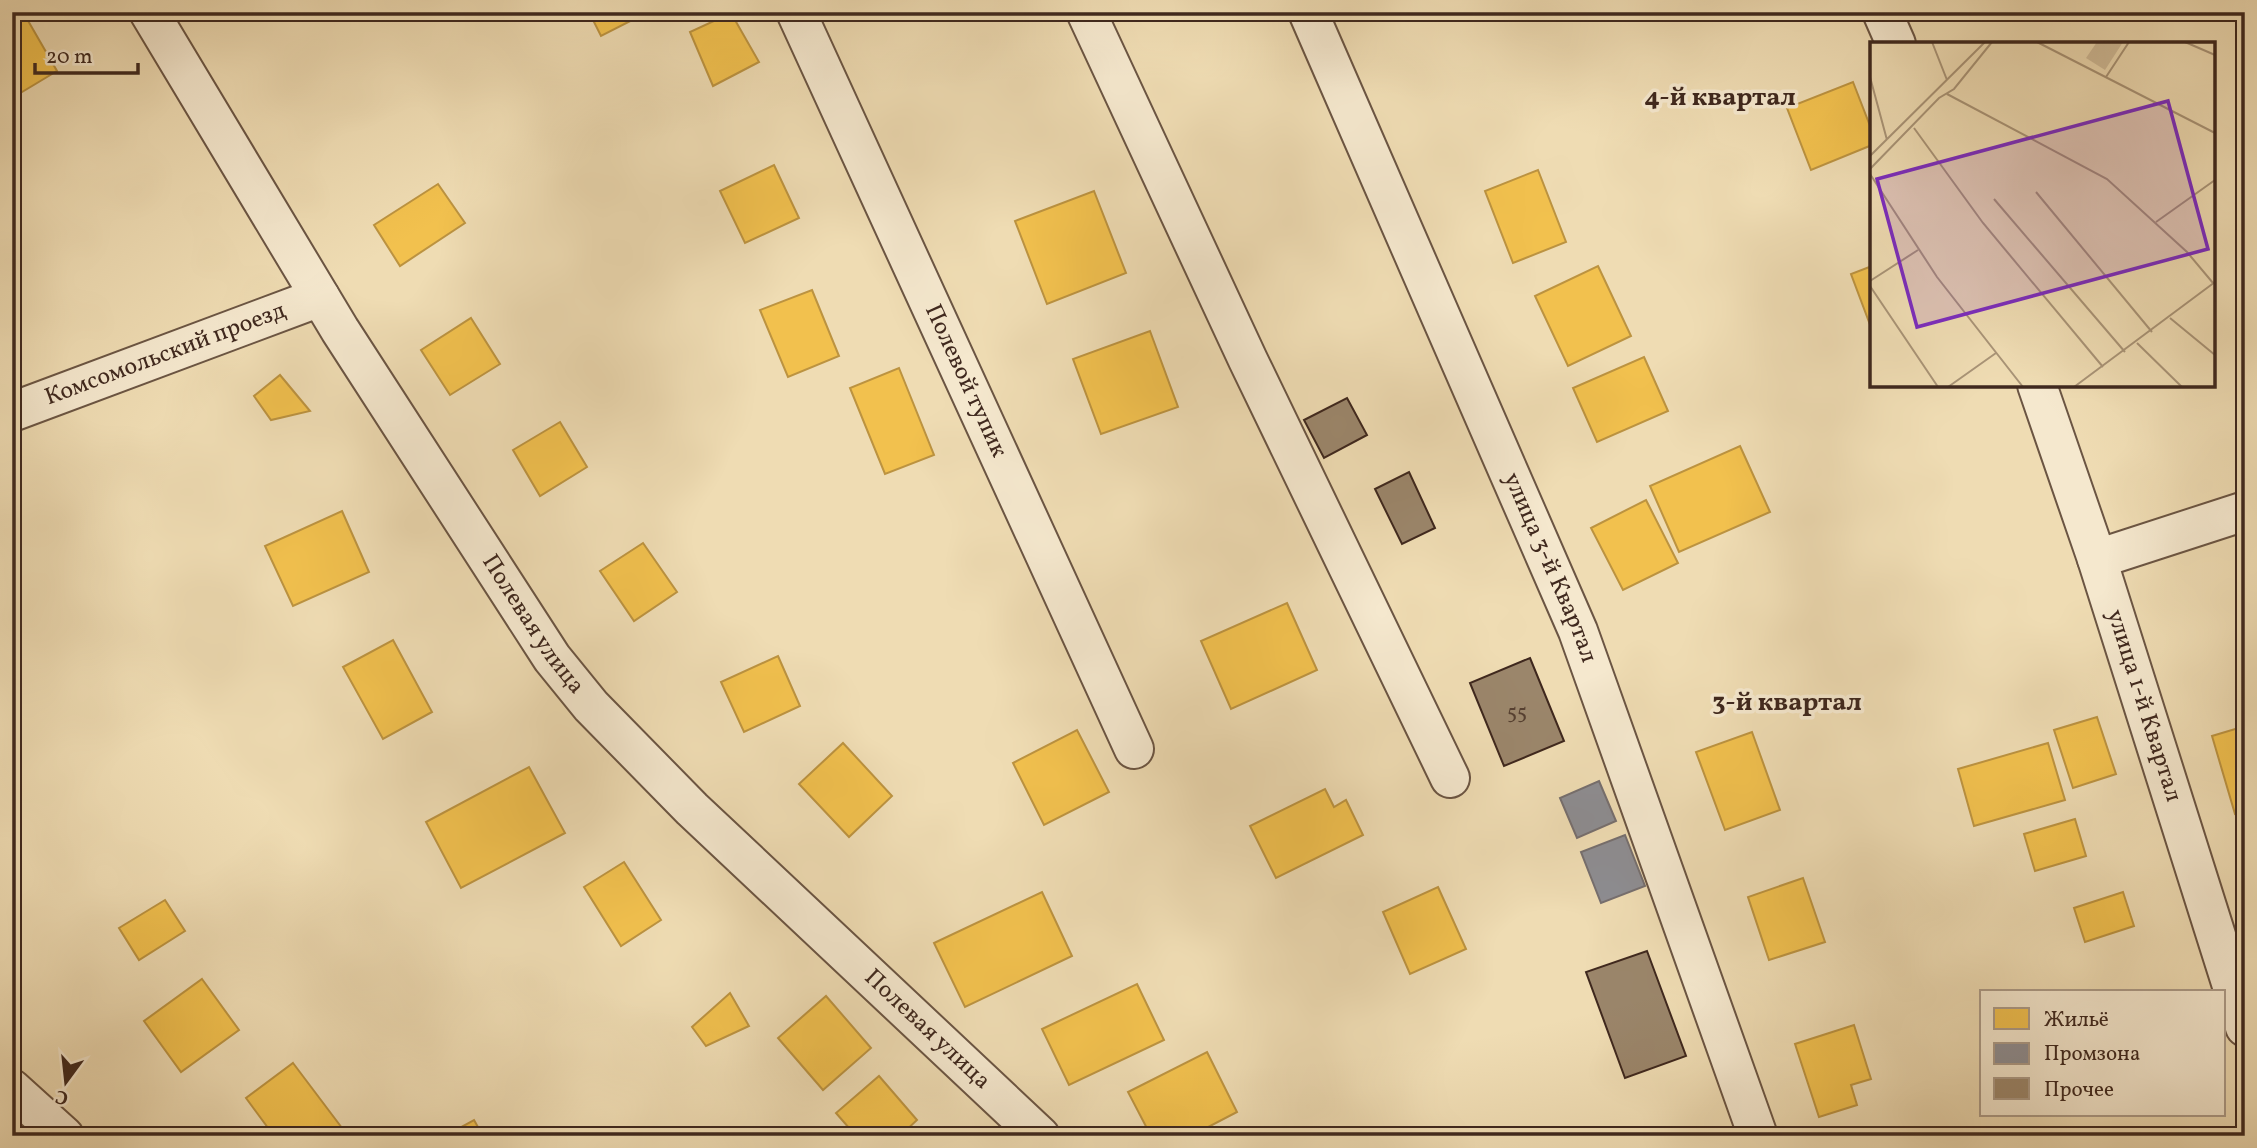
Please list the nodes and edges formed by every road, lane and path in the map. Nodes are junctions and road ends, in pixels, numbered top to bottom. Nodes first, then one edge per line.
1 (149, 12) edge
2 (796, 12) edge
3 (1086, 12) edge
4 (1308, 12) edge
5 (1882, 12) edge
6 (1895, 42) edge
7 (320, 297) junction
8 (2038, 387) edge
9 (12, 412) edge
10 (2245, 511) edge
11 (2097, 559) junction
12 (1134, 749) dead end
13 (1450, 778) dead end
14 (2245, 1027) edge
15 (12, 1089) edge
16 (64, 1136) edge
17 (1040, 1136) edge
18 (1758, 1136) edge

1 - 7 street, Полевая улица
2 - 12 street, Полевой тупик
3 - 13 street
4 - 18 street, улица 3-й Квартал
5 - 6 street
7 - 9 street, Комсомольский проезд
7 - 17 street, Полевая улица
8 - 11 street, улица 1-й Квартал
10 - 11 street
11 - 14 street, улица 1-й Квартал
15 - 16 street

